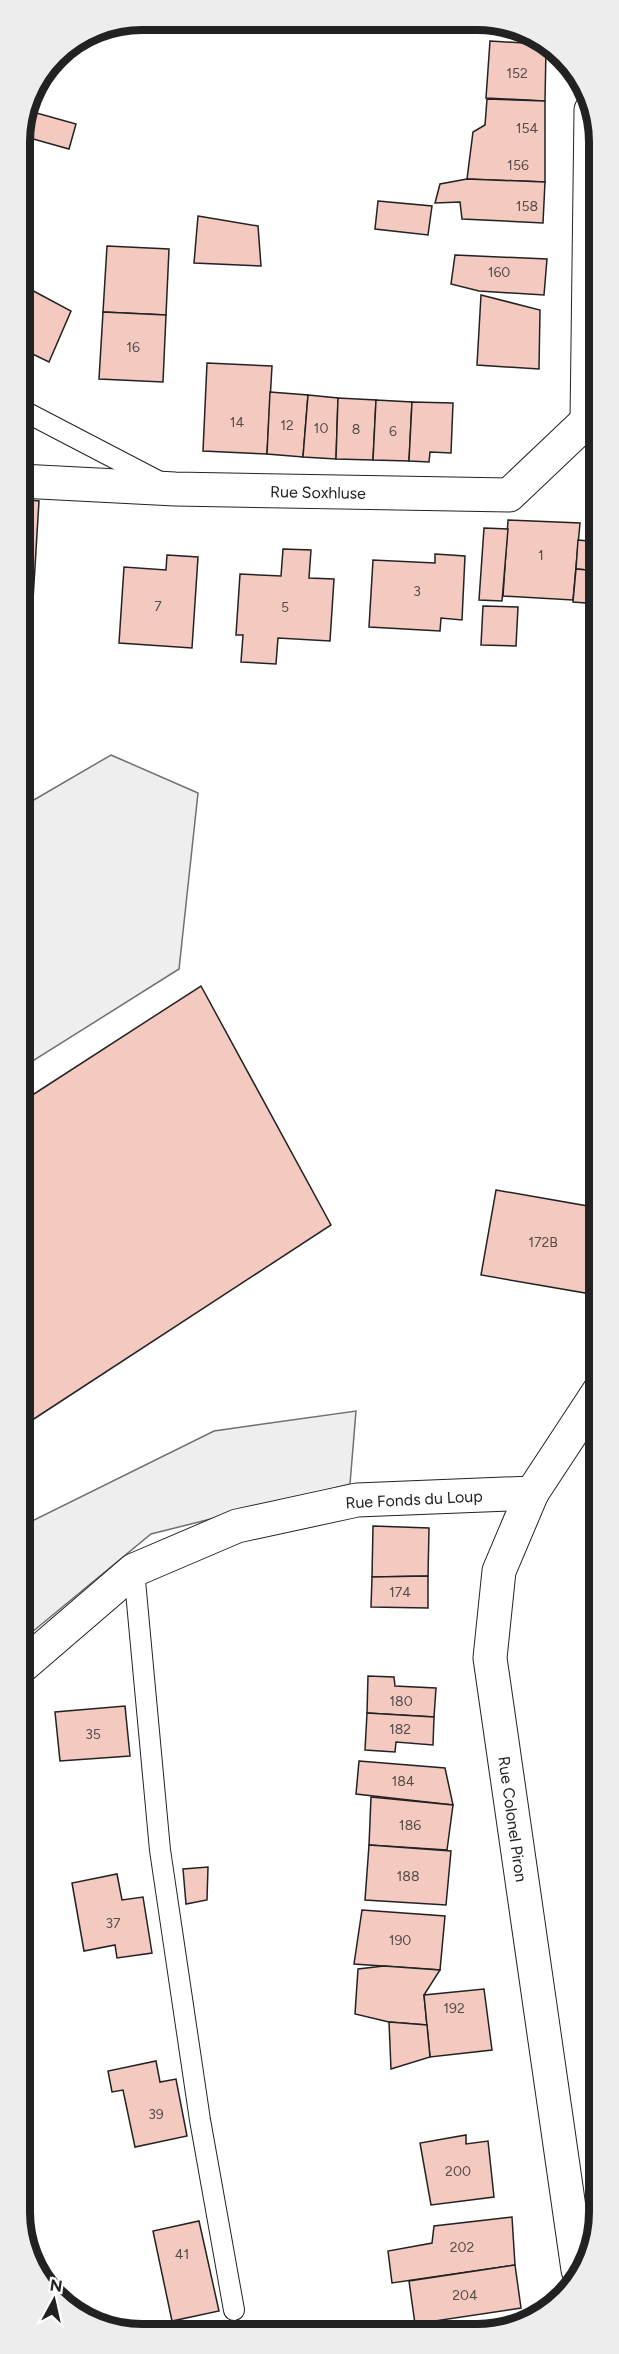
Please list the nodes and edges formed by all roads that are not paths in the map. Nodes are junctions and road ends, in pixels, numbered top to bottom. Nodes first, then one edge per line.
1 (30, 414) edge
2 (589, 429) edge
3 (30, 482) edge
4 (175, 489) junction
5 (589, 1406) edge
6 (532, 1493) junction
7 (134, 1570) junction
8 (30, 1659) edge
9 (577, 2262) edge
10 (234, 2310) dead end

1 - 4 lane
2 - 4 street, Rue Soxhluse
3 - 4 street, Rue Soxhluse
5 - 6 street, Rue Colonel Piron
6 - 7 street, Rue Fonds du Loup
6 - 9 street, Rue Colonel Piron
7 - 8 street, Rue Fonds du Loup
7 - 10 lane

